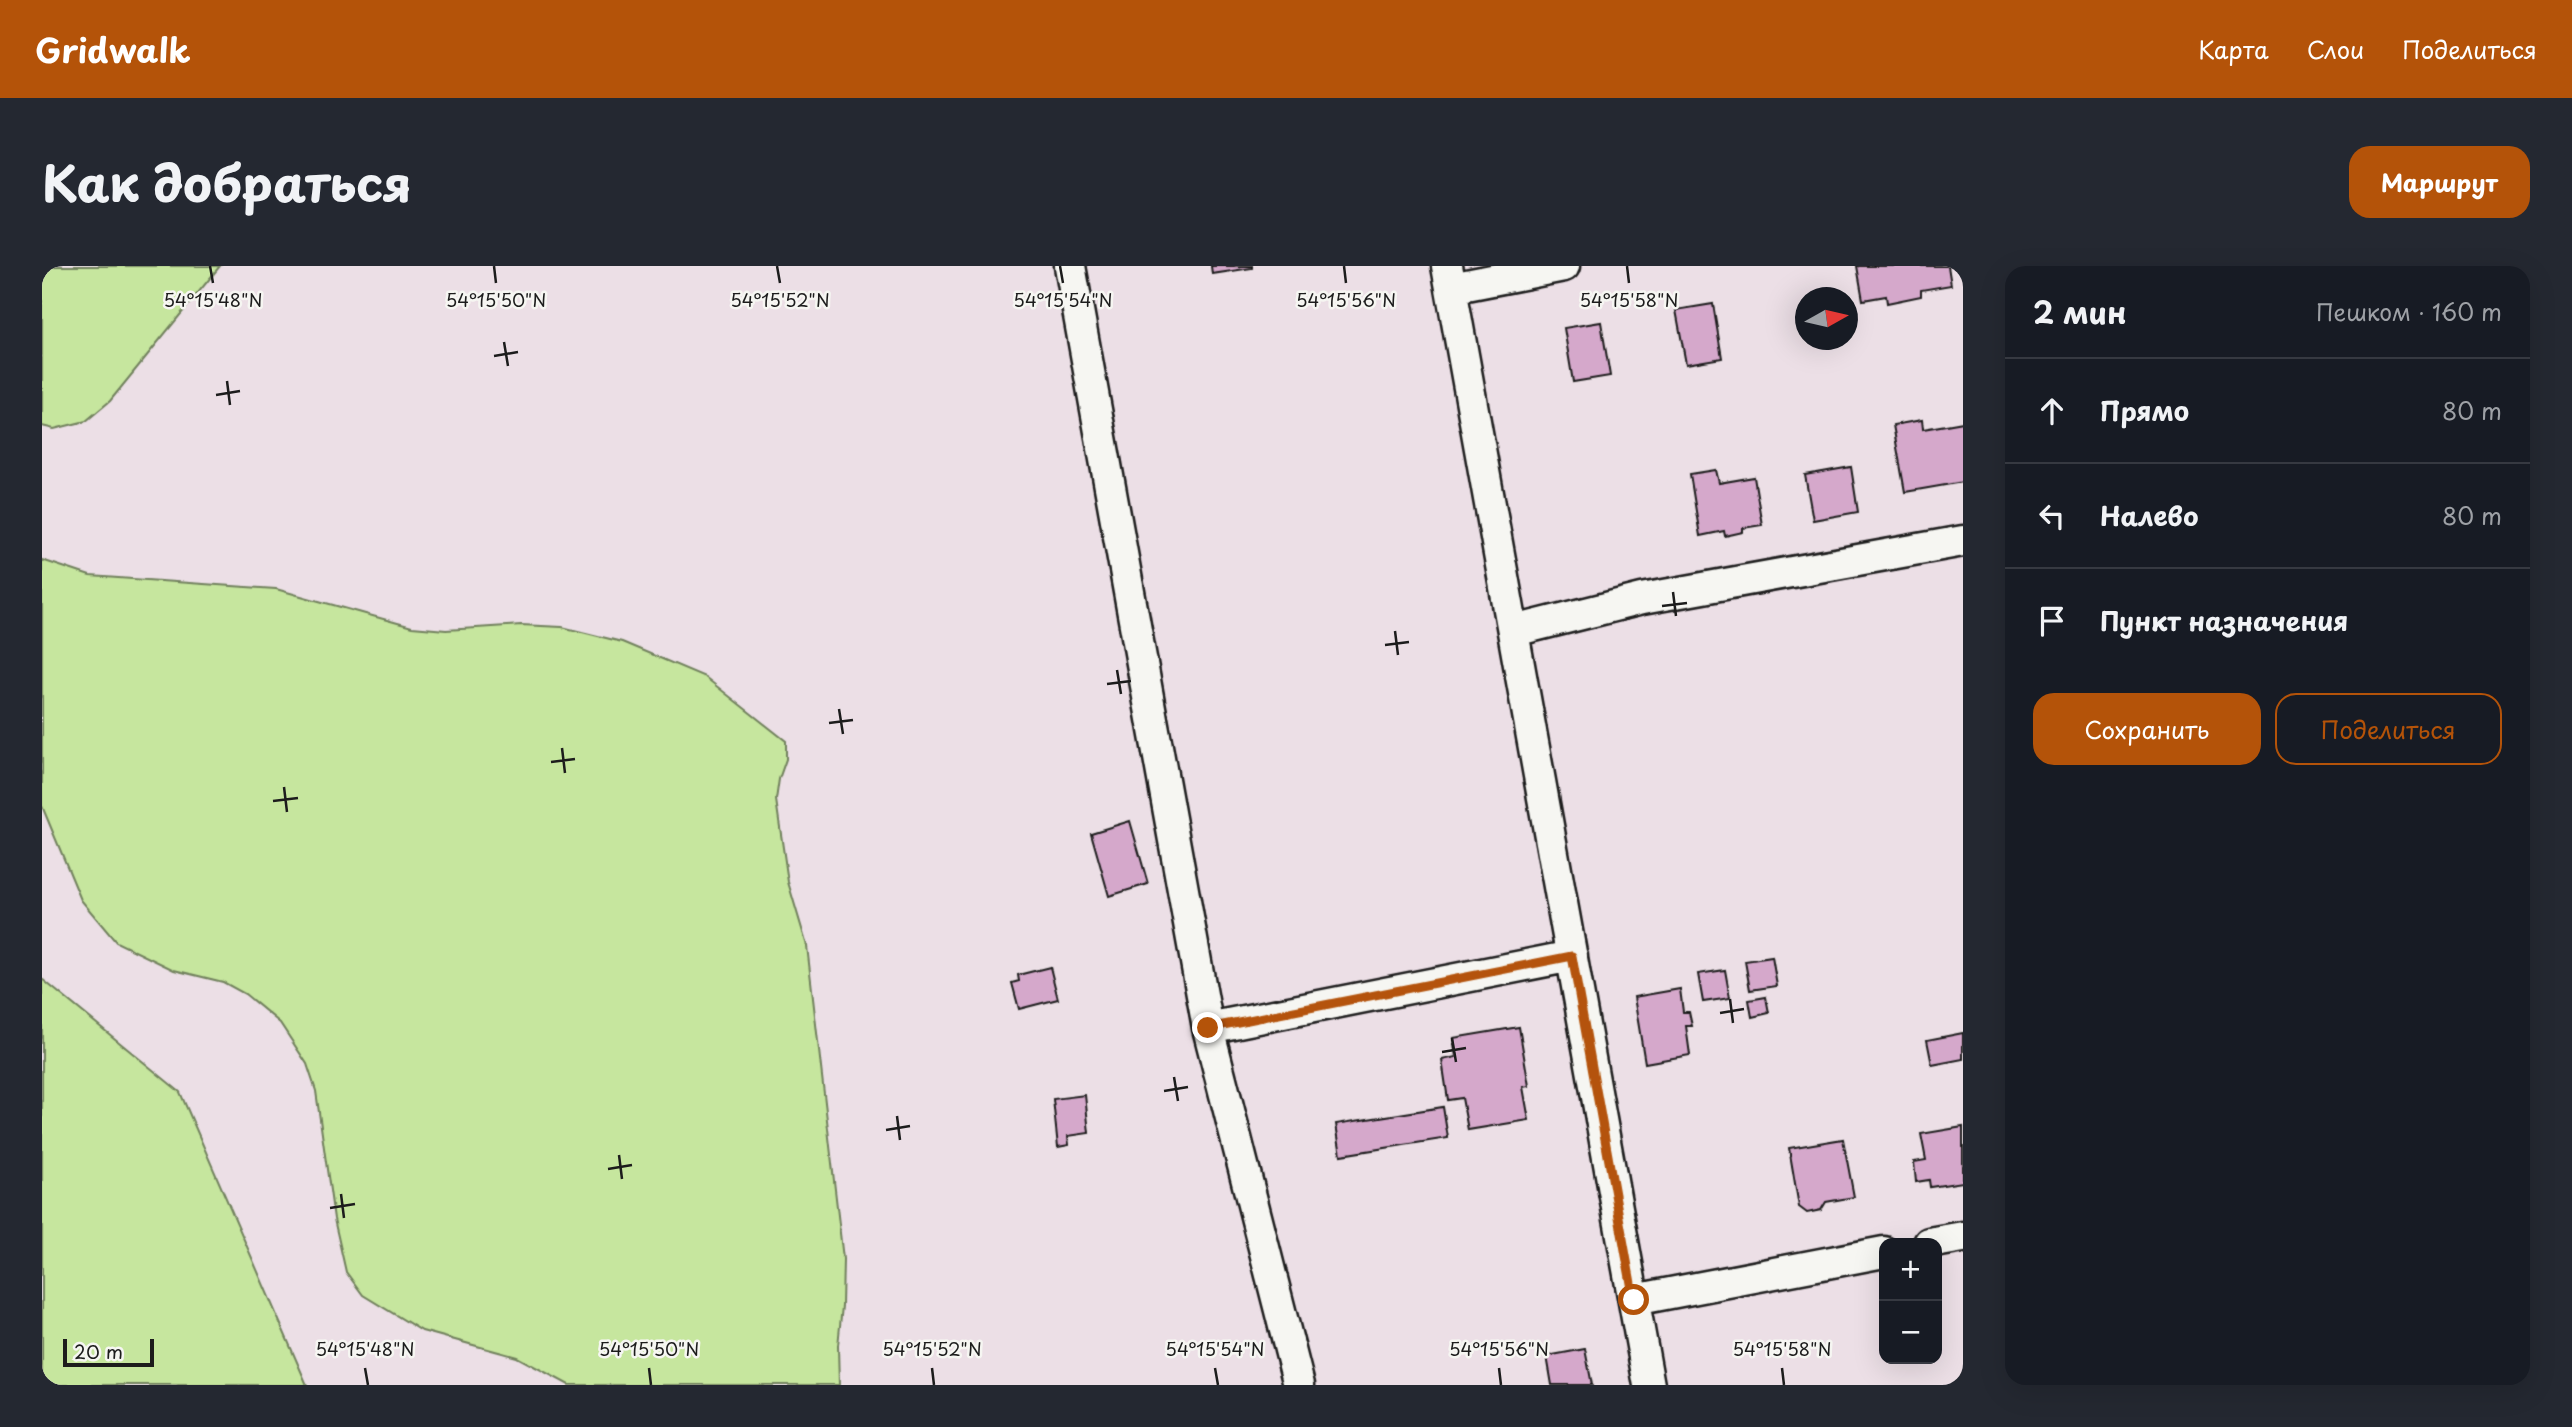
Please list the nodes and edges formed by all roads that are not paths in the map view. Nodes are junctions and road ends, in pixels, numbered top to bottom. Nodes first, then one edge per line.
1 (1070, 266) edge
2 (1564, 266) edge
3 (1449, 277) edge
4 (1963, 541) edge
5 (1514, 631) junction
6 (1572, 956) junction
7 (1208, 1028) junction
8 (1963, 1237) edge
9 (1942, 1241) edge
10 (1879, 1253) edge
11 (1634, 1300) junction
12 (1299, 1385) edge
13 (1649, 1385) edge

1 - 7 street
2 - 3 street
3 - 5 street
4 - 5 street
5 - 6 street
6 - 7 street
6 - 11 street
7 - 12 street
8 - 9 street
10 - 11 street
11 - 13 street

